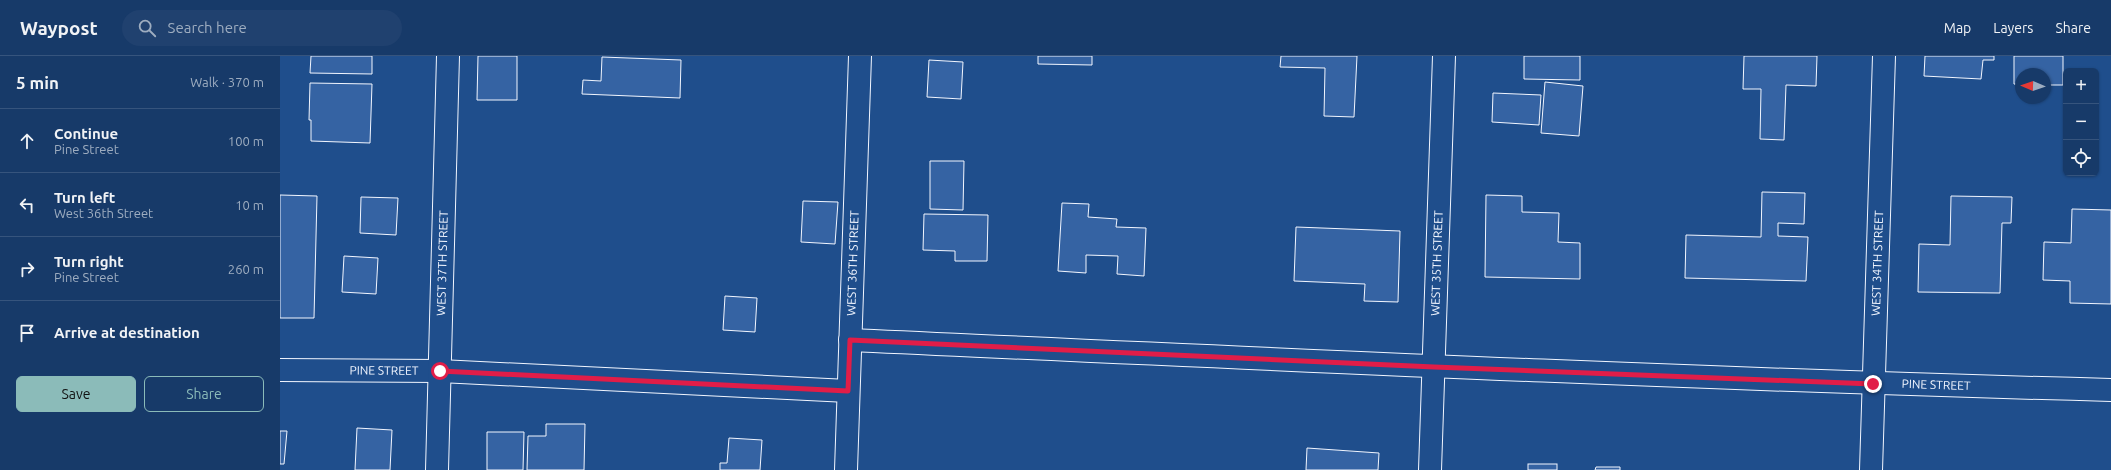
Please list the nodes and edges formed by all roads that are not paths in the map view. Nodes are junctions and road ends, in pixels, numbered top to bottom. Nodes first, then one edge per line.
1 (448, 56) edge
2 (860, 56) edge
3 (1444, 56) edge
4 (1884, 56) edge
5 (850, 340) junction
6 (1434, 367) junction
7 (280, 370) edge
8 (440, 371) junction
9 (1873, 384) junction
10 (2111, 390) edge
11 (848, 391) junction
12 (437, 470) edge
13 (846, 470) edge
14 (1430, 470) edge
15 (1871, 470) edge

1 - 8 street, WEST 37TH STREET
2 - 5 street, WEST 36TH STREET
3 - 6 street, WEST 35TH STREET
4 - 9 street, WEST 34TH STREET
5 - 6 street, PINE STREET
5 - 11 street, WEST 36TH STREET
6 - 9 street, PINE STREET
6 - 14 street, WEST 35TH STREET
7 - 8 street, PINE STREET
8 - 11 street, PINE STREET
8 - 12 street, WEST 37TH STREET
9 - 10 street, PINE STREET
9 - 15 street, WEST 34TH STREET
11 - 13 street, WEST 36TH STREET

